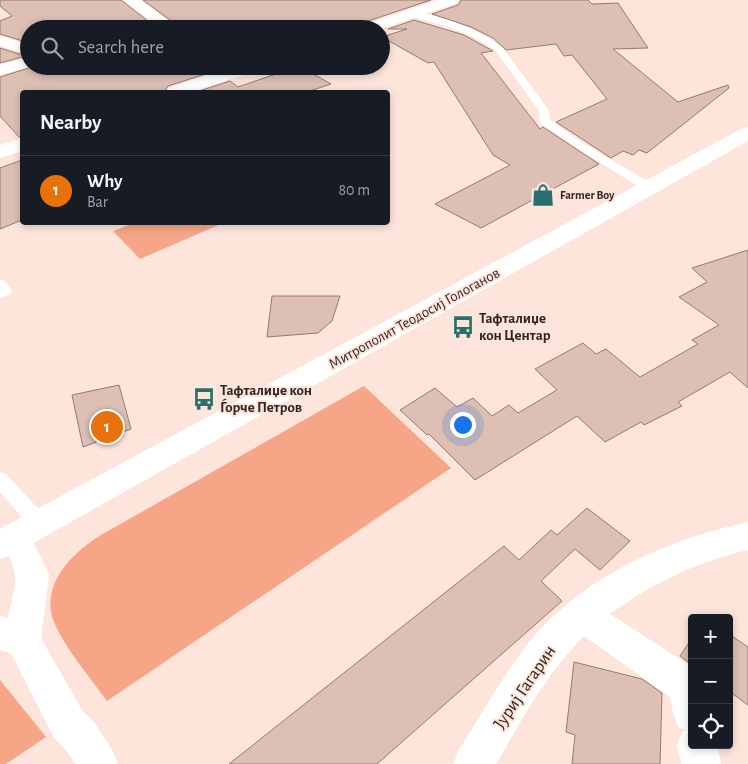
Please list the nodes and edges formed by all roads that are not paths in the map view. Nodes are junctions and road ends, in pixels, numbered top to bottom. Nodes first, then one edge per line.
1 (130, 0) edge
2 (452, 0) edge
3 (411, 14) junction
4 (159, 20) edge
5 (390, 21) edge
6 (0, 41) edge
7 (20, 47) edge
8 (20, 64) edge
9 (0, 70) edge
10 (217, 75) edge
11 (181, 90) edge
12 (748, 133) edge
13 (20, 145) edge
14 (0, 152) edge
15 (650, 188) junction
16 (0, 284) edge
17 (0, 293) edge
18 (0, 479) edge
19 (18, 535) edge
20 (748, 536) edge
21 (582, 615) junction
22 (11, 636) edge
23 (690, 704) edge
24 (699, 749) edge
25 (98, 764) edge
26 (473, 764) edge
27 (701, 764) edge

1 - 4 street
2 - 3 street
3 - 5 street
3 - 15 lane
6 - 7 street
8 - 9 street
10 - 11 street
12 - 15 street, Митрополит Теодосиј Гологанов
13 - 14 street
15 - 19 street, Митрополит Теодосиј Гологанов
16 - 17 lane
18 - 19 lane
19 - 22 street
20 - 21 street, Јуриј Гагарин
21 - 23 street
21 - 26 street, Јуриј Гагарин
22 - 25 street
24 - 27 street

